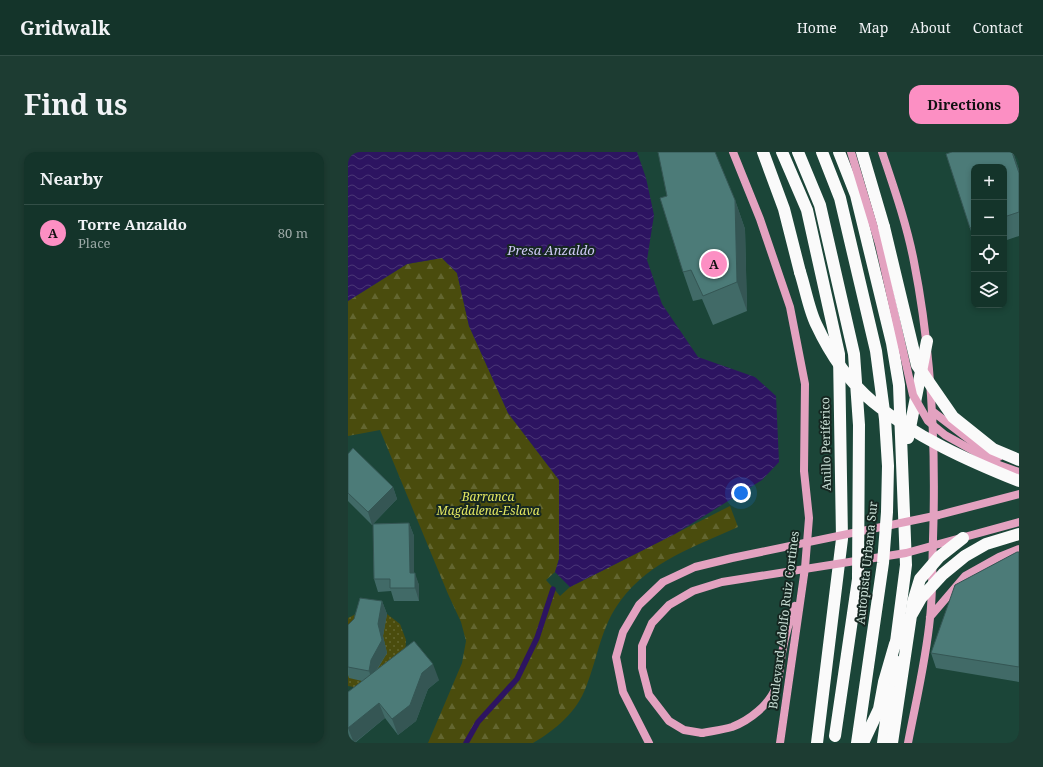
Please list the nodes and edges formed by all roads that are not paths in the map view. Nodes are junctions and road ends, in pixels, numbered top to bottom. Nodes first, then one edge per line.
1 (733, 152) edge
2 (763, 152) edge
3 (782, 152) edge
4 (798, 152) edge
5 (822, 152) edge
6 (838, 152) edge
7 (851, 152) edge
8 (862, 152) edge
9 (882, 152) edge
10 (927, 341) junction
11 (932, 411) junction
12 (1019, 460) edge
13 (903, 465) junction
14 (1019, 472) edge
15 (1019, 481) edge
16 (1019, 494) edge
17 (1019, 522) edge
18 (1019, 534) edge
19 (963, 538) junction
20 (1019, 549) edge
21 (800, 594) junction
22 (930, 617) junction
23 (649, 743) edge
24 (780, 743) edge
25 (817, 743) edge
26 (834, 743) edge
27 (857, 743) edge
28 (863, 743) edge
29 (883, 743) edge
30 (892, 743) edge
31 (908, 743) edge

1 - 21 main road, Boulevard Adolfo Ruiz Cortines
2 - 15 highway, bridge
3 - 25 highway, Anillo Periférico
4 - 26 highway, Autopista Urbana Sur, bridge
5 - 27 highway, Autopista Urbana Sur, bridge
6 - 13 highway
7 - 14 main road, bridge
8 - 12 highway, bridge
9 - 10 main road
10 - 11 main road
10 - 13 highway
11 - 12 main road
11 - 22 main road
13 - 29 highway
16 - 23 main road, bridge
17 - 19 main road, bridge
18 - 28 highway, bridge
19 - 21 main road, bridge
19 - 30 highway, bridge
20 - 22 main road
21 - 24 main road, Boulevard Adolfo Ruiz Cortines
22 - 31 main road

